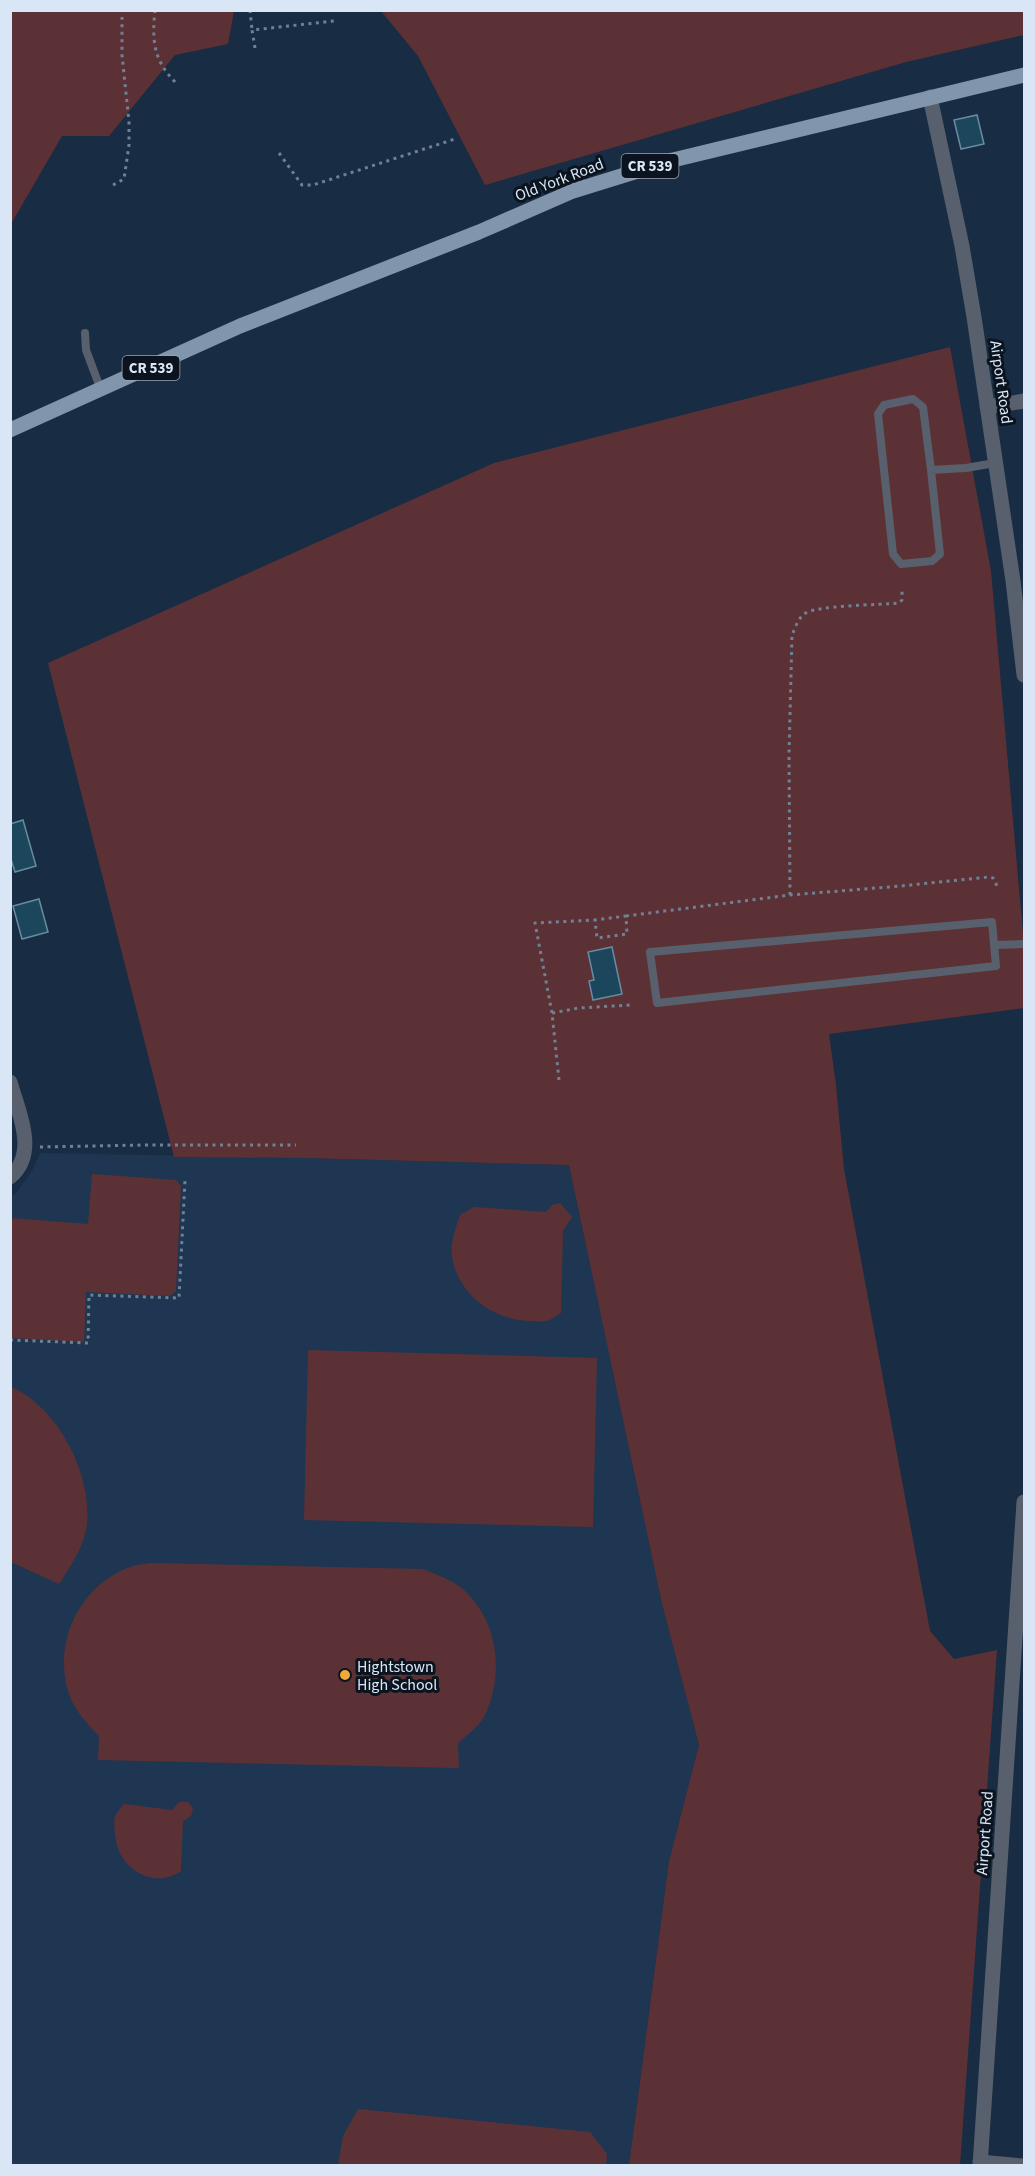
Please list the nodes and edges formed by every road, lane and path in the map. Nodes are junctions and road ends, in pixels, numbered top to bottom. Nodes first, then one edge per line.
1 (155, 10) edge
2 (250, 10) edge
3 (122, 17) dead end
4 (334, 21) dead end
5 (252, 30) junction
6 (255, 48) dead end
7 (1024, 75) edge
8 (175, 82) dead end
9 (930, 97) junction
10 (454, 139) dead end
11 (279, 153) dead end
12 (113, 185) dead end
13 (85, 333) dead end
14 (101, 390) junction
15 (1024, 401) edge
16 (987, 407) junction
17 (10, 430) edge
18 (995, 463) junction
19 (931, 470) junction
20 (902, 589) dead end
21 (1024, 675) edge
22 (997, 890) dead end
23 (790, 895) junction
24 (626, 916) junction
25 (594, 920) junction
26 (1024, 944) edge
27 (995, 945) junction
28 (630, 1005) dead end
29 (552, 1013) junction
30 (559, 1080) dead end
31 (10, 1082) edge
32 (296, 1145) dead end
33 (38, 1148) dead end
34 (10, 1177) edge
35 (185, 1180) dead end
36 (10, 1340) edge
37 (1024, 1502) edge
38 (980, 2164) edge
39 (1022, 2166) edge

1 - 8 path
2 - 5 path
3 - 12 path
4 - 5 path
5 - 6 path
7 - 9 main road, Old York Road / CR 539
9 - 14 main road, Old York Road / CR 539
9 - 16 street, Airport Road
10 - 11 path
13 - 14 lane
14 - 17 main road, CR 539
15 - 16 street
16 - 18 street, Airport Road
18 - 19 lane
18 - 21 street, Airport Road
19 - 19 lane
20 - 23 path
22 - 23 path
23 - 24 path
24 - 25 path
24 - 25 path
25 - 29 path
26 - 27 lane
27 - 27 lane
28 - 29 path
29 - 30 path
31 - 34 street
32 - 33 path
35 - 36 path
37 - 38 street, Airport Road
38 - 39 street

